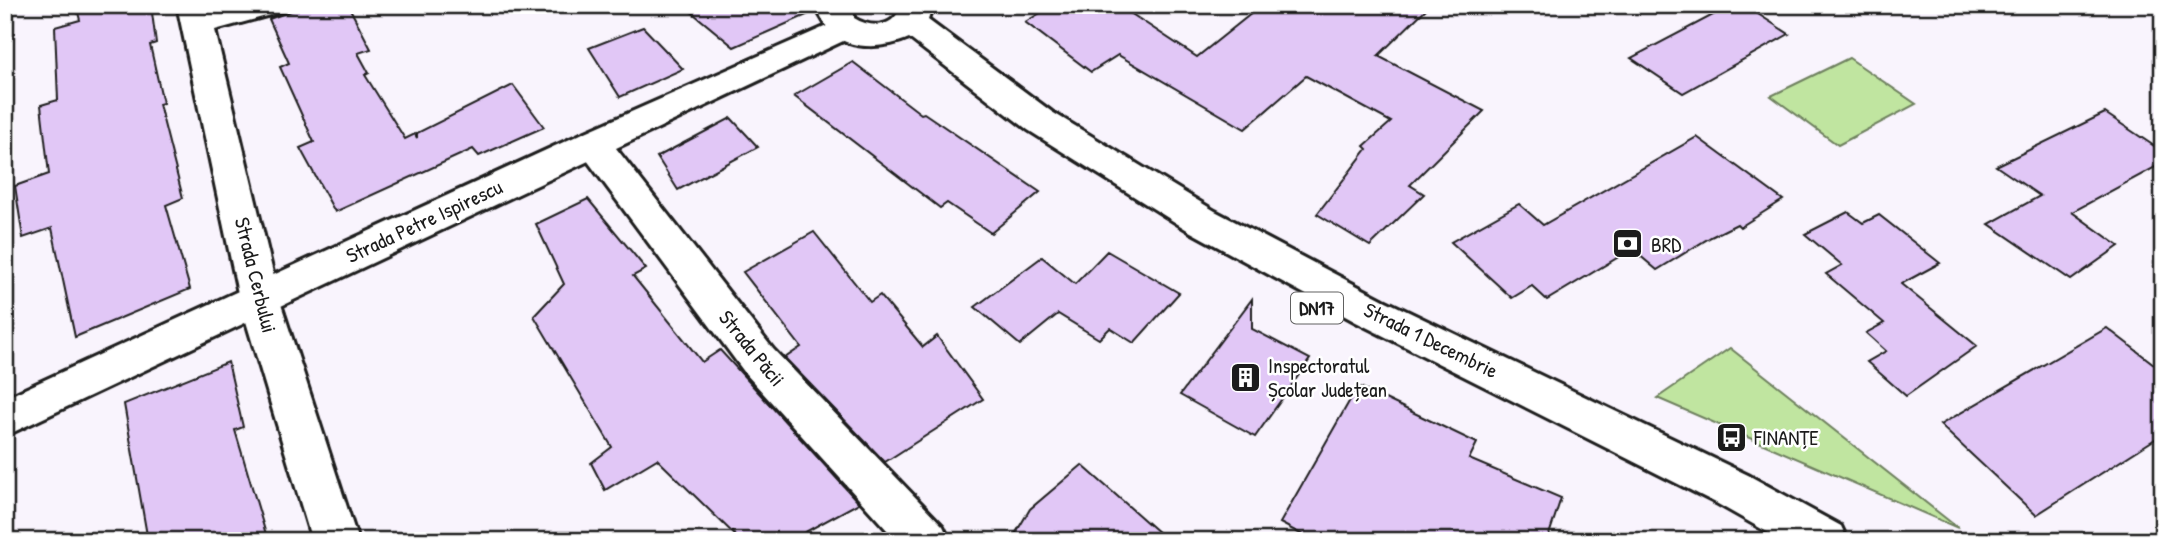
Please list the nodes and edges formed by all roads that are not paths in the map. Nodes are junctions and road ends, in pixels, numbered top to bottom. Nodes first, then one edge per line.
1 (271, 5) edge
2 (195, 15) edge
3 (842, 17) edge
4 (905, 21) edge
5 (593, 143) junction
6 (259, 298) junction
7 (5, 418) edge
8 (334, 541) edge
9 (927, 541) edge
10 (1772, 541) edge
11 (1825, 541) edge

1 - 2 street
2 - 6 street, Strada Cerbului
3 - 4 street, Strada 1 Decembrie / DN17
3 - 5 street, Strada Petre Ispirescu
4 - 10 street, Strada 1 Decembrie / DN17
4 - 11 street, Strada 1 Decembrie / DN17
5 - 6 street, Strada Petre Ispirescu
5 - 9 street, Strada Păcii
6 - 7 street, Strada Petre Ispirescu
6 - 8 street, Strada Cerbului

